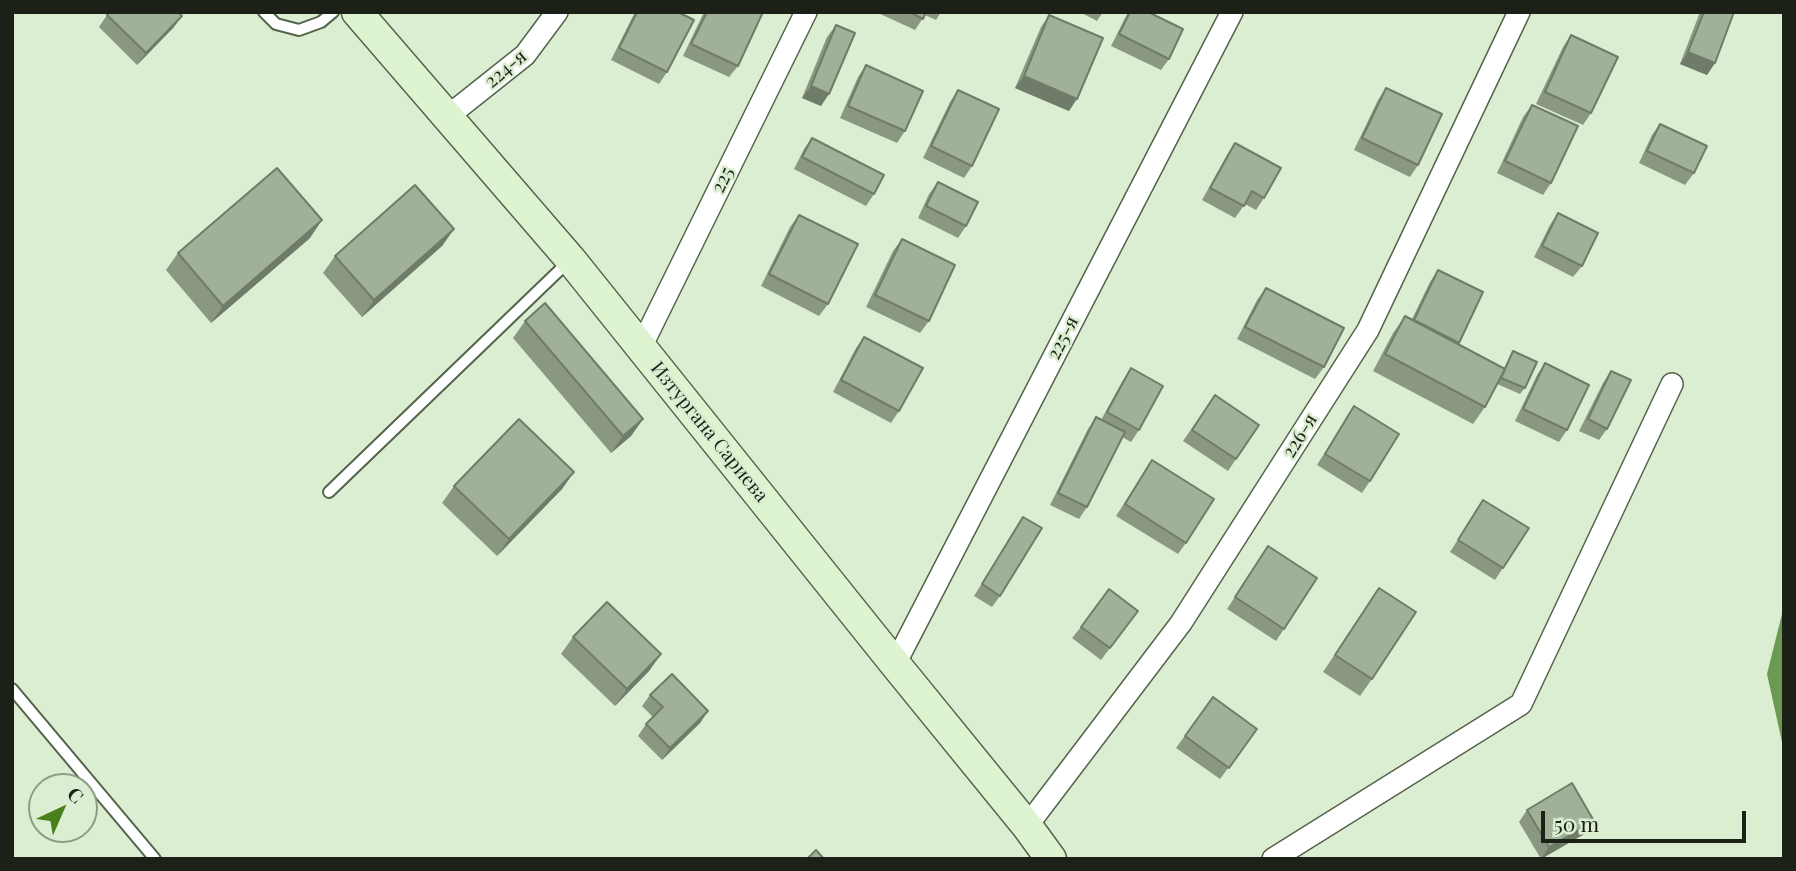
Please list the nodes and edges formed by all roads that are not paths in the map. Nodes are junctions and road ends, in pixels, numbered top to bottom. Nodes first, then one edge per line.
1 (264, 12) edge
2 (333, 12) edge
3 (357, 12) edge
4 (557, 12) edge
5 (806, 12) edge
6 (1232, 12) edge
7 (1519, 12) edge
8 (447, 117) junction
9 (571, 260) junction
10 (641, 347) junction
11 (1672, 384) dead end
12 (329, 492) dead end
13 (895, 664) junction
14 (12, 689) edge
15 (1027, 826) junction
16 (155, 859) edge
17 (1051, 859) edge
18 (1273, 859) edge

1 - 2 lane
3 - 8 street, Изтургана Сариева
4 - 8 street, 224-я
5 - 10 street, 225
6 - 13 street, 225-я
7 - 15 street, 226-я
8 - 9 street, Изтургана Сариева
9 - 10 street, Изтургана Сариева
9 - 12 lane
10 - 13 street, Изтургана Сариева
11 - 18 street
13 - 15 street, Изтургана Сариева
14 - 16 lane
15 - 17 street, Изтургана Сариева

